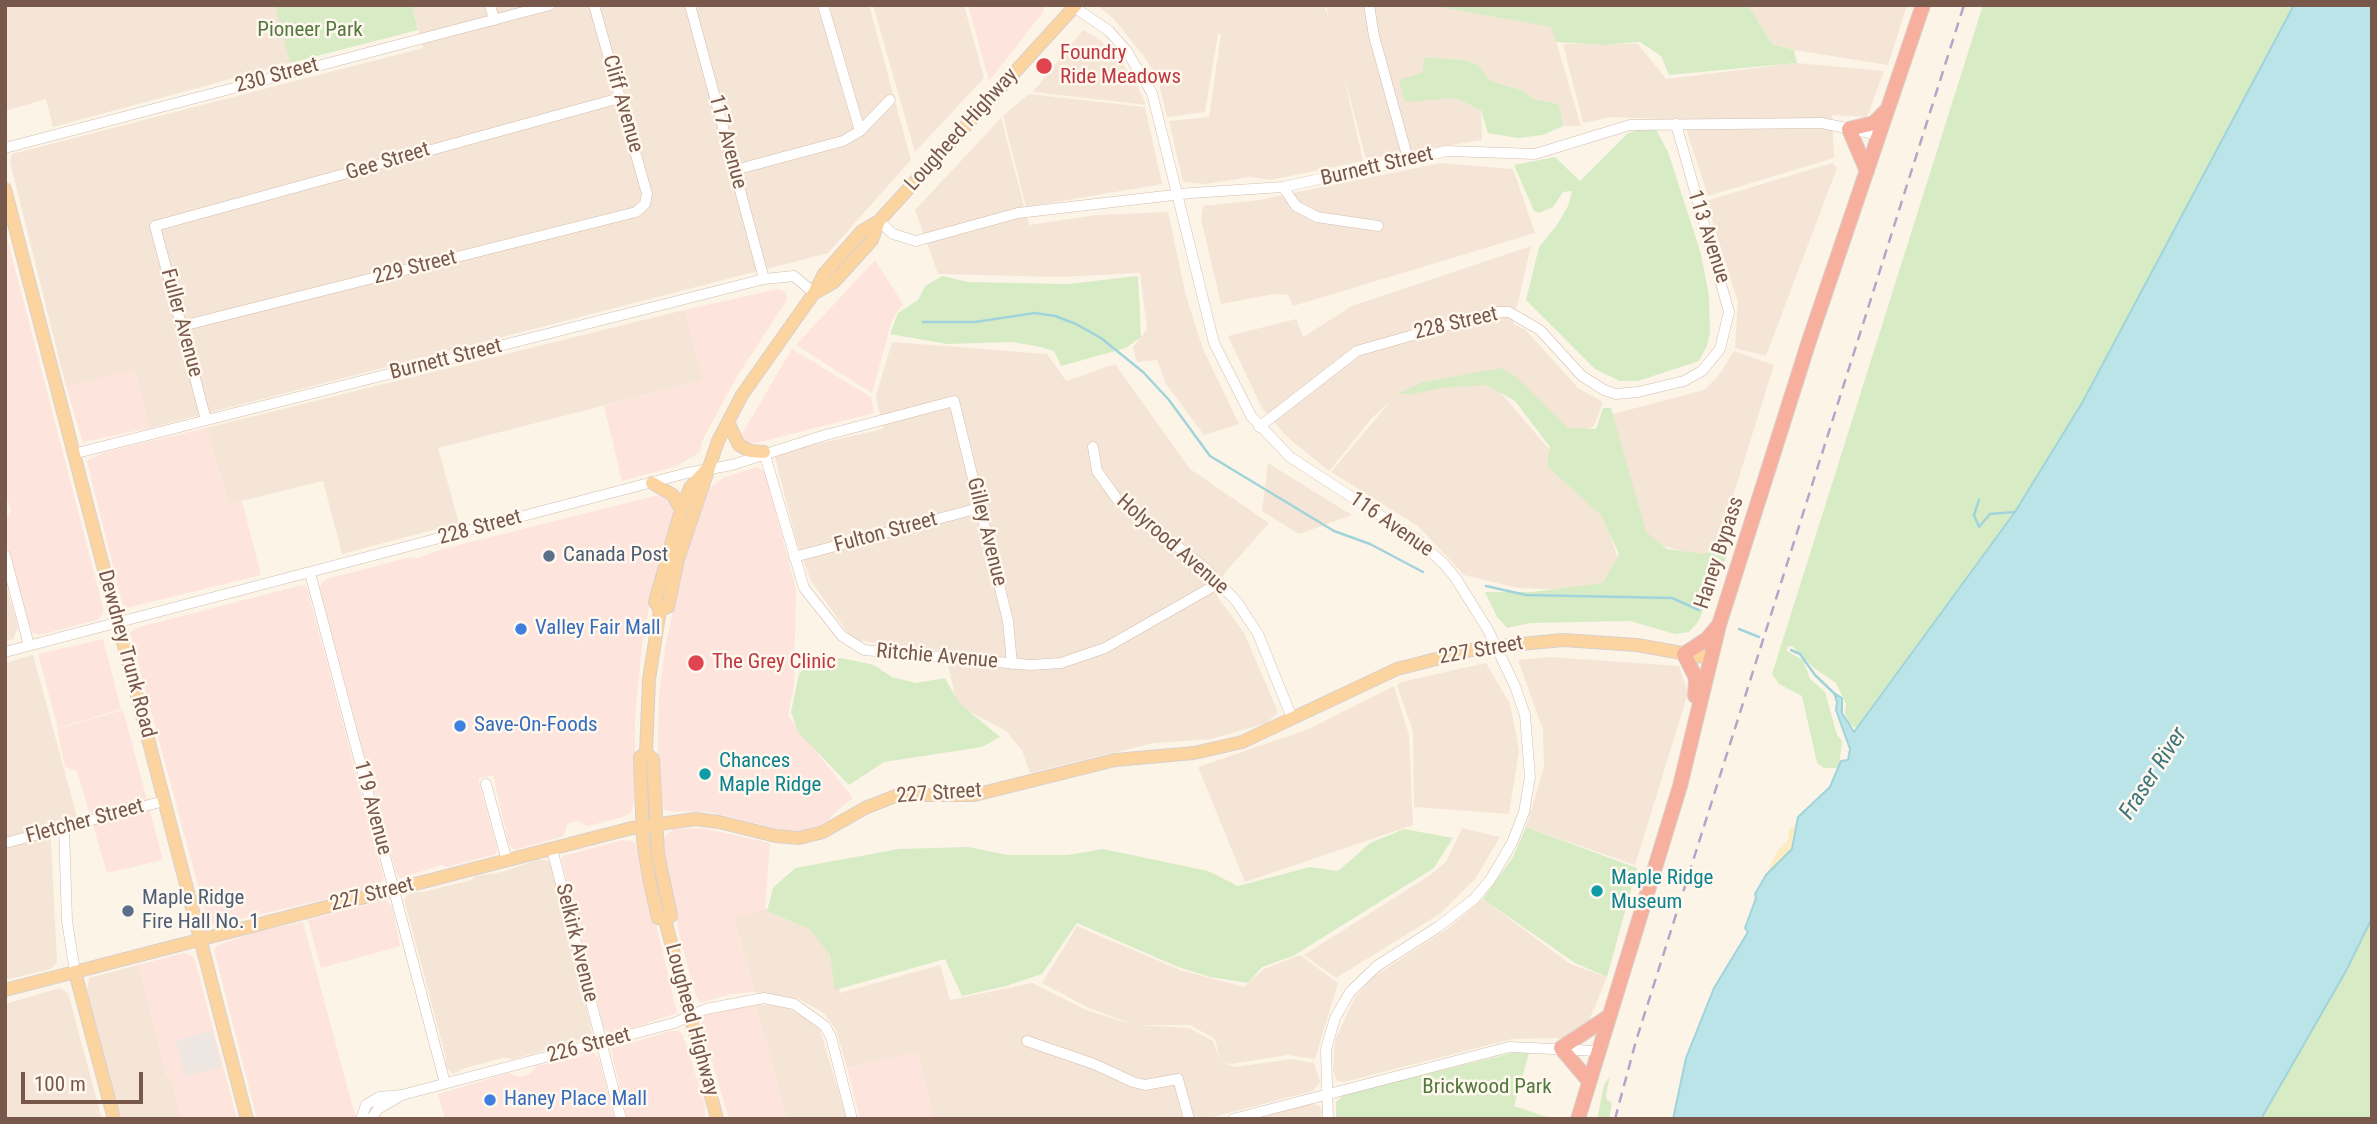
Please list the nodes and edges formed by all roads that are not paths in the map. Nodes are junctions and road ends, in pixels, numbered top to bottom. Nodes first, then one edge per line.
1 (490, 5) edge
2 (550, 5) edge
3 (594, 5) edge
4 (690, 5) edge
5 (823, 5) edge
6 (1370, 5) edge
7 (1923, 5) edge
8 (1074, 6) edge
9 (494, 20) junction
10 (620, 98) junction
11 (890, 100) dead end
12 (1888, 109) junction
13 (1676, 124) junction
14 (1849, 129) junction
15 (860, 131) junction
16 (1879, 135) junction
17 (5, 148) edge
18 (1408, 159) junction
19 (734, 170) junction
20 (1867, 171) junction
21 (1283, 187) junction
22 (5, 189) edge
23 (1177, 195) junction
24 (645, 204) joint
25 (879, 222) junction
26 (155, 226) joint
27 (1378, 226) dead end
28 (764, 279) junction
29 (814, 293) junction
30 (182, 326) junction
31 (1720, 349) joint
32 (954, 401) joint
33 (206, 420) junction
34 (728, 422) junction
35 (1259, 427) junction
36 (1093, 447) dead end
37 (764, 452) junction
38 (72, 454) junction
39 (706, 470) junction
40 (652, 482) junction
41 (979, 508) junction
42 (681, 510) junction
43 (5, 555) edge
44 (794, 557) junction
45 (310, 573) junction
46 (1219, 583) junction
47 (660, 610) junction
48 (117, 621) junction
49 (1719, 625) junction
50 (29, 645) junction
51 (1495, 645) junction
52 (5, 652) edge
53 (1684, 654) junction
54 (1710, 658) junction
55 (1012, 664) junction
56 (1292, 718) junction
57 (486, 783) dead end
58 (1680, 786) junction
59 (164, 801) junction
60 (649, 824) junction
61 (64, 827) junction
62 (5, 843) edge
63 (552, 849) junction
64 (506, 862) junction
65 (395, 890) junction
66 (200, 939) junction
67 (75, 972) junction
68 (5, 990) edge
69 (689, 1016) junction
70 (1608, 1017) junction
71 (1027, 1041) dead end
72 (602, 1042) junction
73 (1561, 1048) junction
74 (1598, 1051) junction
75 (1588, 1080) junction
76 (445, 1083) junction
77 (1327, 1094) junction
78 (402, 1095) junction
79 (114, 1119) edge
80 (247, 1119) edge
81 (360, 1119) edge
82 (371, 1119) edge
83 (621, 1119) edge
84 (717, 1119) edge
85 (852, 1119) edge
86 (1189, 1119) edge
87 (1233, 1119) edge
88 (1328, 1119) edge
89 (1577, 1119) edge

1 - 9 street
2 - 9 street, 230 Street
3 - 10 street, Cliff Avenue
4 - 19 street, 117 Avenue
5 - 15 street
6 - 18 street
7 - 12 highway, Haney Bypass
8 - 23 street, 116 Avenue
8 - 25 main road, Lougheed Highway
9 - 17 street, 230 Street
10 - 24 street, Cliff Avenue
10 - 26 street, Gee Street
11 - 15 street
12 - 14 highway
12 - 16 highway, Haney Bypass
13 - 14 street, Burnett Street
13 - 18 street, Burnett Street
13 - 31 street, 113 Avenue
14 - 16 street, Burnett Street
14 - 20 highway
15 - 19 street
16 - 20 highway, Haney Bypass
18 - 21 street, Burnett Street
19 - 28 street, 117 Avenue
20 - 49 highway, Haney Bypass
21 - 23 street, Burnett Street
21 - 27 street
22 - 38 main road, Dewdney Trunk Road
23 - 25 street, Burnett Street
23 - 35 street, 116 Avenue
24 - 30 street, 229 Street
25 - 29 main road, Lougheed Highway
26 - 30 street, Fuller Avenue
28 - 29 street, Burnett Street
28 - 33 street, Burnett Street
29 - 34 main road, Lougheed Highway
30 - 33 street, Fuller Avenue
31 - 35 street, 228 Street
32 - 37 street, 228 Street
32 - 41 street, Gilley Avenue
33 - 38 street, Burnett Street
34 - 37 main road
34 - 39 main road, Lougheed Highway
35 - 51 street, 116 Avenue
36 - 46 street, Holyrood Avenue
37 - 39 street, 228 Street
37 - 44 street, Ritchie Avenue
38 - 48 main road, Dewdney Trunk Road
39 - 40 street, 228 Street
39 - 42 main road, Lougheed Highway
39 - 47 main road, Lougheed Highway
40 - 42 main road
40 - 45 street, 228 Street
41 - 44 street, Fulton Street
41 - 55 street, Gilley Avenue
42 - 47 main road, Lougheed Highway
43 - 50 street
44 - 55 street, Ritchie Avenue
45 - 48 street, 228 Street
45 - 65 street, 119 Avenue
46 - 55 street, Ritchie Avenue
46 - 56 street, Holyrood Avenue
47 - 60 main road, Lougheed Highway
48 - 50 street, 228 Street
48 - 59 main road, Dewdney Trunk Road
49 - 53 highway
49 - 54 highway, Haney Bypass
50 - 52 street, 228 Street
51 - 53 main road, 227 Street
51 - 56 main road, 227 Street
51 - 77 street, 116 Avenue
53 - 54 main road, 227 Street
53 - 58 highway
54 - 58 highway, Haney Bypass
56 - 60 main road, 227 Street
57 - 64 street
58 - 70 highway, Haney Bypass
59 - 61 street, Fletcher Street
59 - 66 main road, Dewdney Trunk Road
60 - 63 main road, 227 Street
60 - 69 main road, Lougheed Highway
61 - 62 street, Fletcher Street
61 - 67 street
63 - 64 main road, 227 Street
63 - 72 street, Selkirk Avenue
64 - 65 main road, 227 Street
65 - 66 main road, 227 Street
65 - 76 street, 119 Avenue
66 - 67 main road, 227 Street
66 - 80 main road, Dewdney Trunk Road
67 - 68 main road, 227 Street
67 - 79 main road
69 - 72 street, 226 Street
69 - 84 main road, Lougheed Highway
69 - 85 street, 226 Street
70 - 73 highway
70 - 74 highway, Haney Bypass
71 - 86 street
72 - 76 street, 226 Street
72 - 83 street, Selkirk Avenue
73 - 74 street
73 - 75 highway
73 - 77 street
74 - 75 highway, Haney Bypass
75 - 89 highway, Haney Bypass
76 - 78 street, 226 Street
77 - 87 street
77 - 88 street, 116 Avenue
78 - 81 street, 226 Street
78 - 82 street

